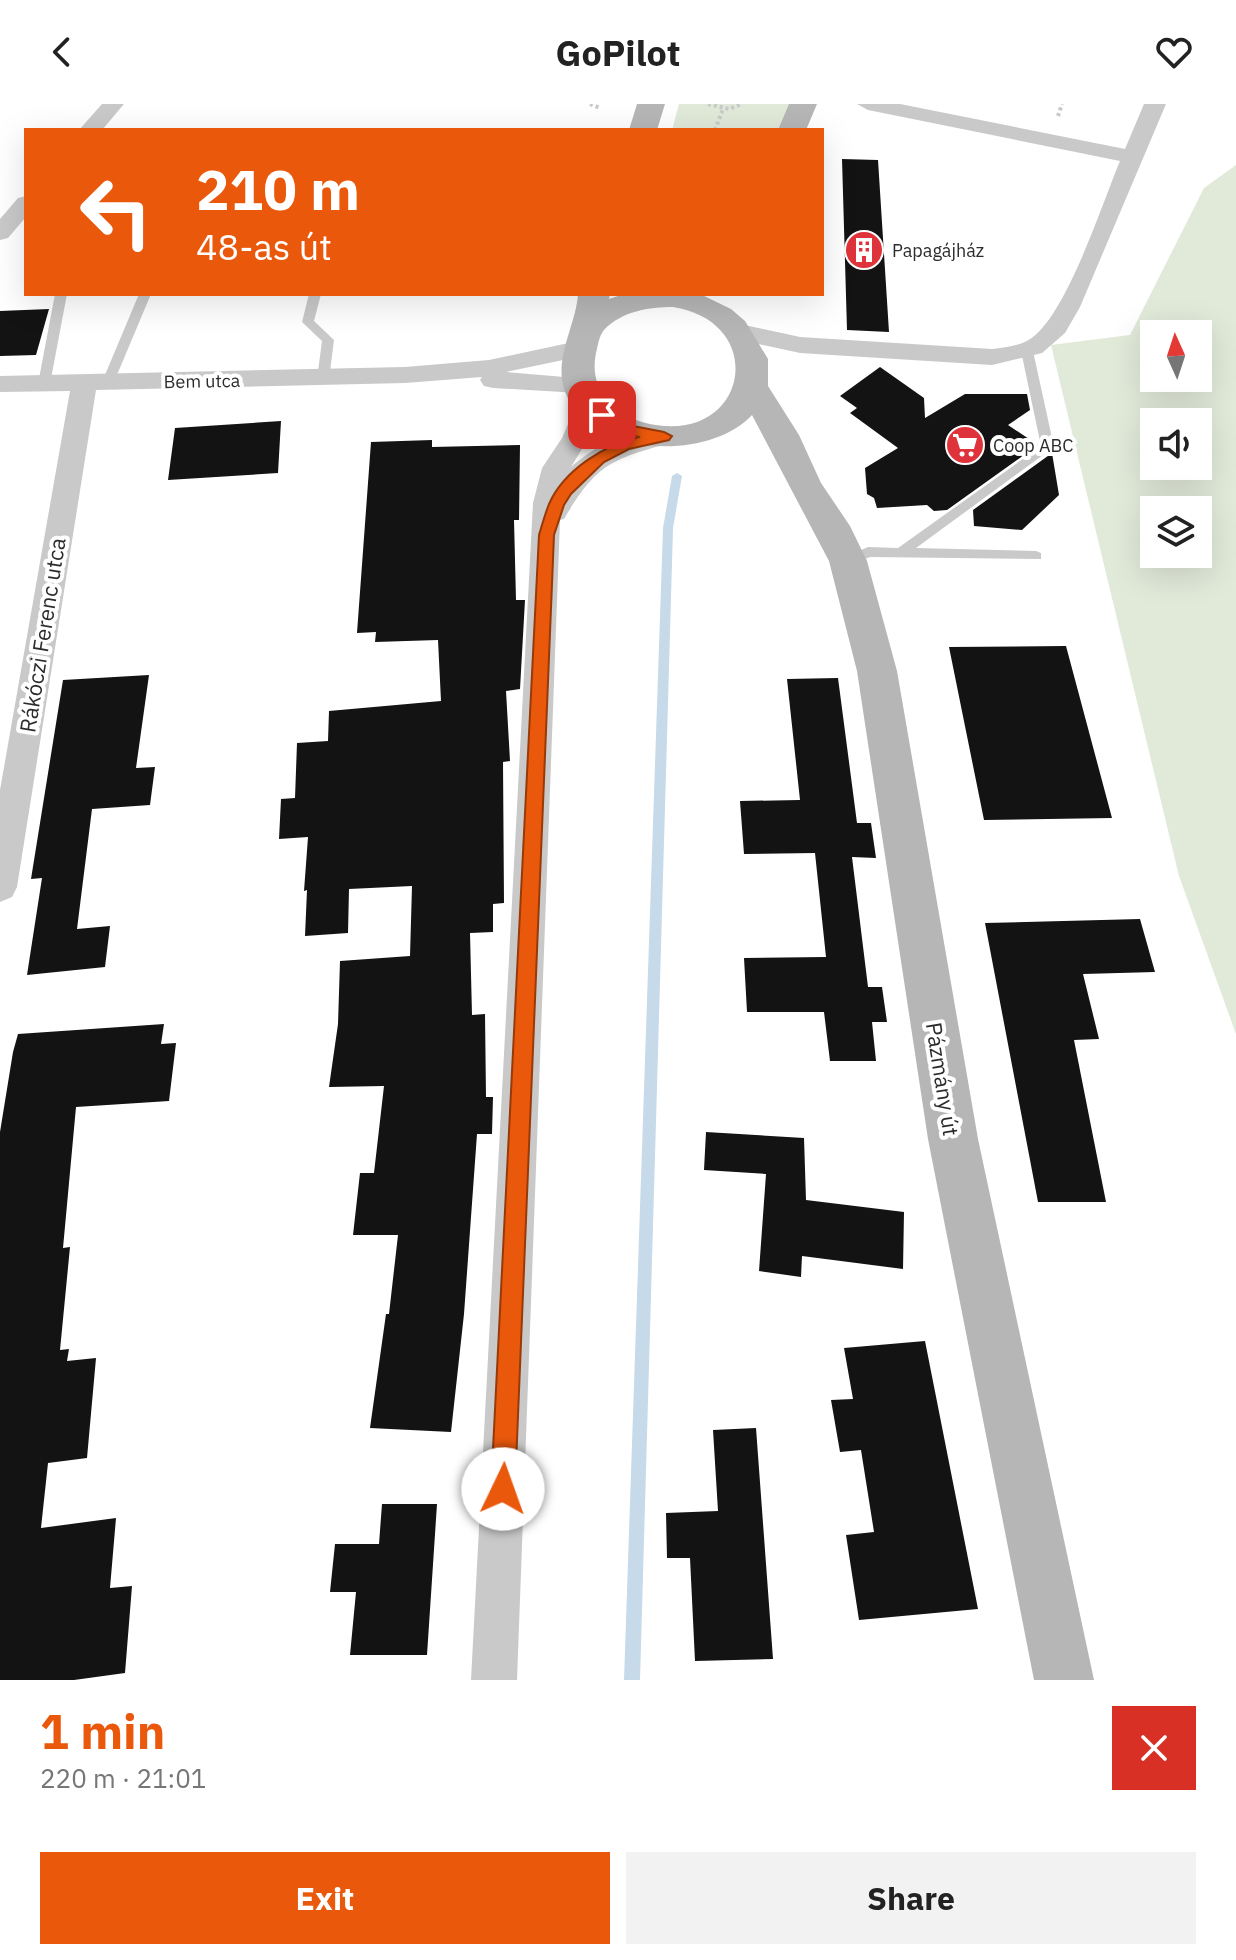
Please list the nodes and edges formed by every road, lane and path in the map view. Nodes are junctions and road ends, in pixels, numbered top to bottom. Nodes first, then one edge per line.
1 (113, 104) edge
2 (590, 104) edge
3 (651, 104) edge
4 (708, 104) edge
5 (742, 104) edge
6 (803, 104) edge
7 (868, 104) edge
8 (1155, 104) edge
9 (600, 108) dead end
10 (723, 109) junction
11 (92, 128) edge
12 (644, 128) edge
13 (716, 128) edge
14 (793, 128) edge
15 (1133, 157) junction
16 (24, 205) edge
17 (0, 233) edge
18 (61, 296) edge
19 (144, 296) edge
20 (314, 296) edge
21 (593, 296) edge
22 (746, 296) edge
23 (740, 332) junction
24 (582, 339) junction
25 (1027, 351) junction
26 (881, 352) junction
27 (405, 375) junction
28 (323, 379) junction
29 (752, 382) junction
30 (96, 383) junction
31 (0, 384) edge
32 (44, 384) junction
33 (584, 394) junction
34 (711, 427) junction
35 (664, 436) junction
36 (805, 486) junction
37 (547, 535) junction
38 (899, 554) junction
39 (1036, 556) dead end
40 (848, 561) junction
41 (0, 887) edge
42 (494, 1680) edge
43 (1064, 1680) edge

1 - 11 street
2 - 9 path
3 - 12 main road
4 - 10 path
5 - 10 path
6 - 14 main road
7 - 15 street
8 - 15 street
10 - 13 path
15 - 25 street
16 - 17 street
18 - 32 lane
19 - 30 lane
20 - 28 lane
21 - 24 main road
22 - 23 main road
23 - 24 main road
23 - 26 street
23 - 29 main road
24 - 27 street, Bem utca
24 - 33 main road
25 - 26 street
25 - 38 lane
26 - 29 street
27 - 28 street, Bem utca
27 - 33 street, Bem utca
28 - 30 street, Bem utca
29 - 34 main road
29 - 36 main road, Pázmány út
30 - 32 street, Bem utca
30 - 41 street, Rákóczi Ferenc utca
31 - 32 street, Bem utca
33 - 35 main road
33 - 37 street
34 - 35 main road
34 - 36 main road, Pázmány út
35 - 37 street
36 - 40 main road, Pázmány út
37 - 42 street
38 - 39 lane
38 - 40 lane
40 - 43 main road, Pázmány út

